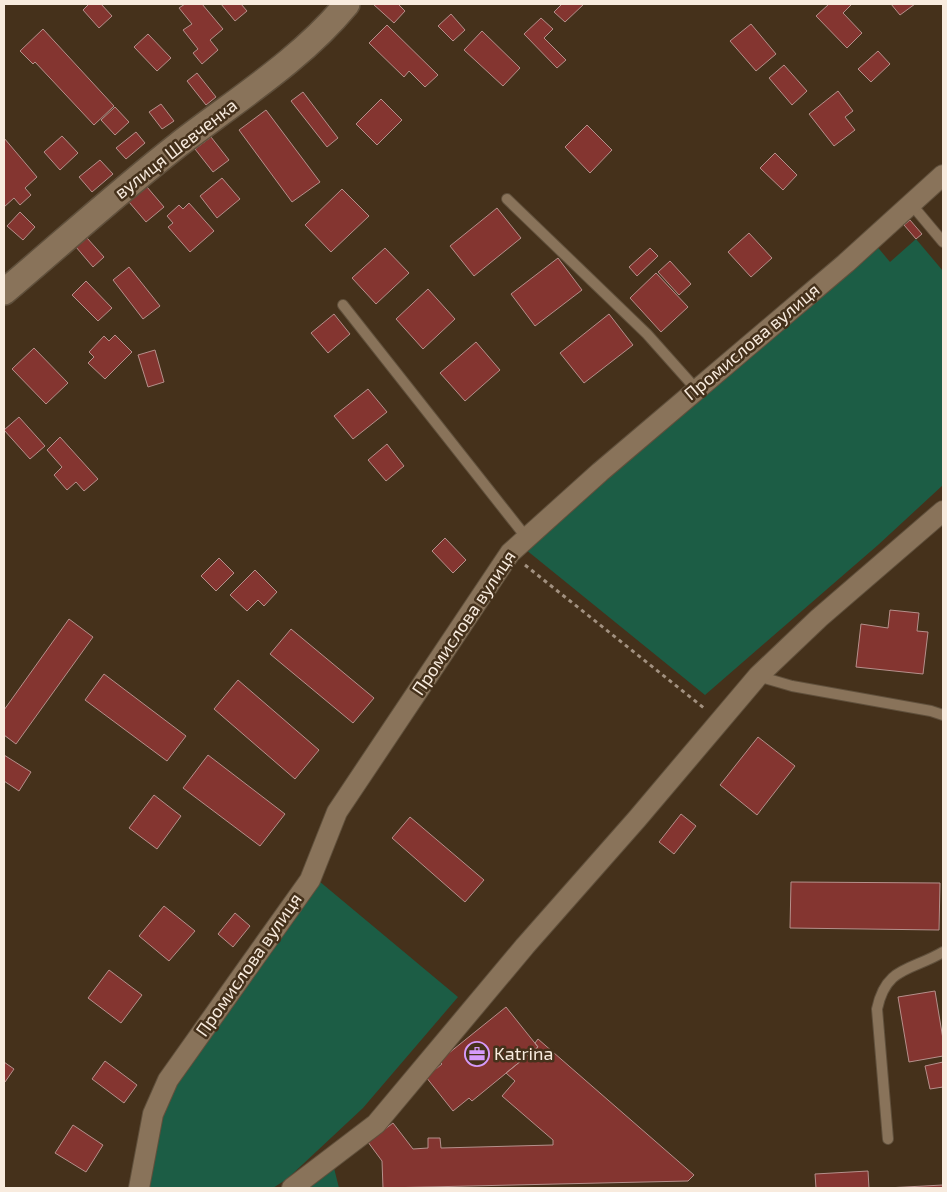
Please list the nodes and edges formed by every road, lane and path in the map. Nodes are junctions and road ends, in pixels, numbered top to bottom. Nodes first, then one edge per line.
1 (347, 4) edge
2 (943, 175) edge
3 (507, 199) dead end
4 (912, 204) junction
5 (943, 242) edge
6 (4, 292) edge
7 (343, 305) dead end
8 (696, 389) junction
9 (943, 511) edge
10 (526, 537) junction
11 (510, 553) junction
12 (758, 676) junction
13 (943, 716) edge
14 (720, 721) junction
15 (943, 952) edge
16 (888, 1139) dead end
17 (139, 1188) edge
18 (292, 1188) edge

1 - 6 street, вулиця Шевченка
2 - 4 street, Промислова вулиця
3 - 8 lane
4 - 5 lane
4 - 8 street, Промислова вулиця
7 - 10 lane
8 - 10 street, Промислова вулиця
9 - 12 street
10 - 11 street, Промислова вулиця
11 - 14 path
11 - 17 street, Промислова вулиця
12 - 13 lane
12 - 14 street
14 - 18 street
15 - 16 lane

